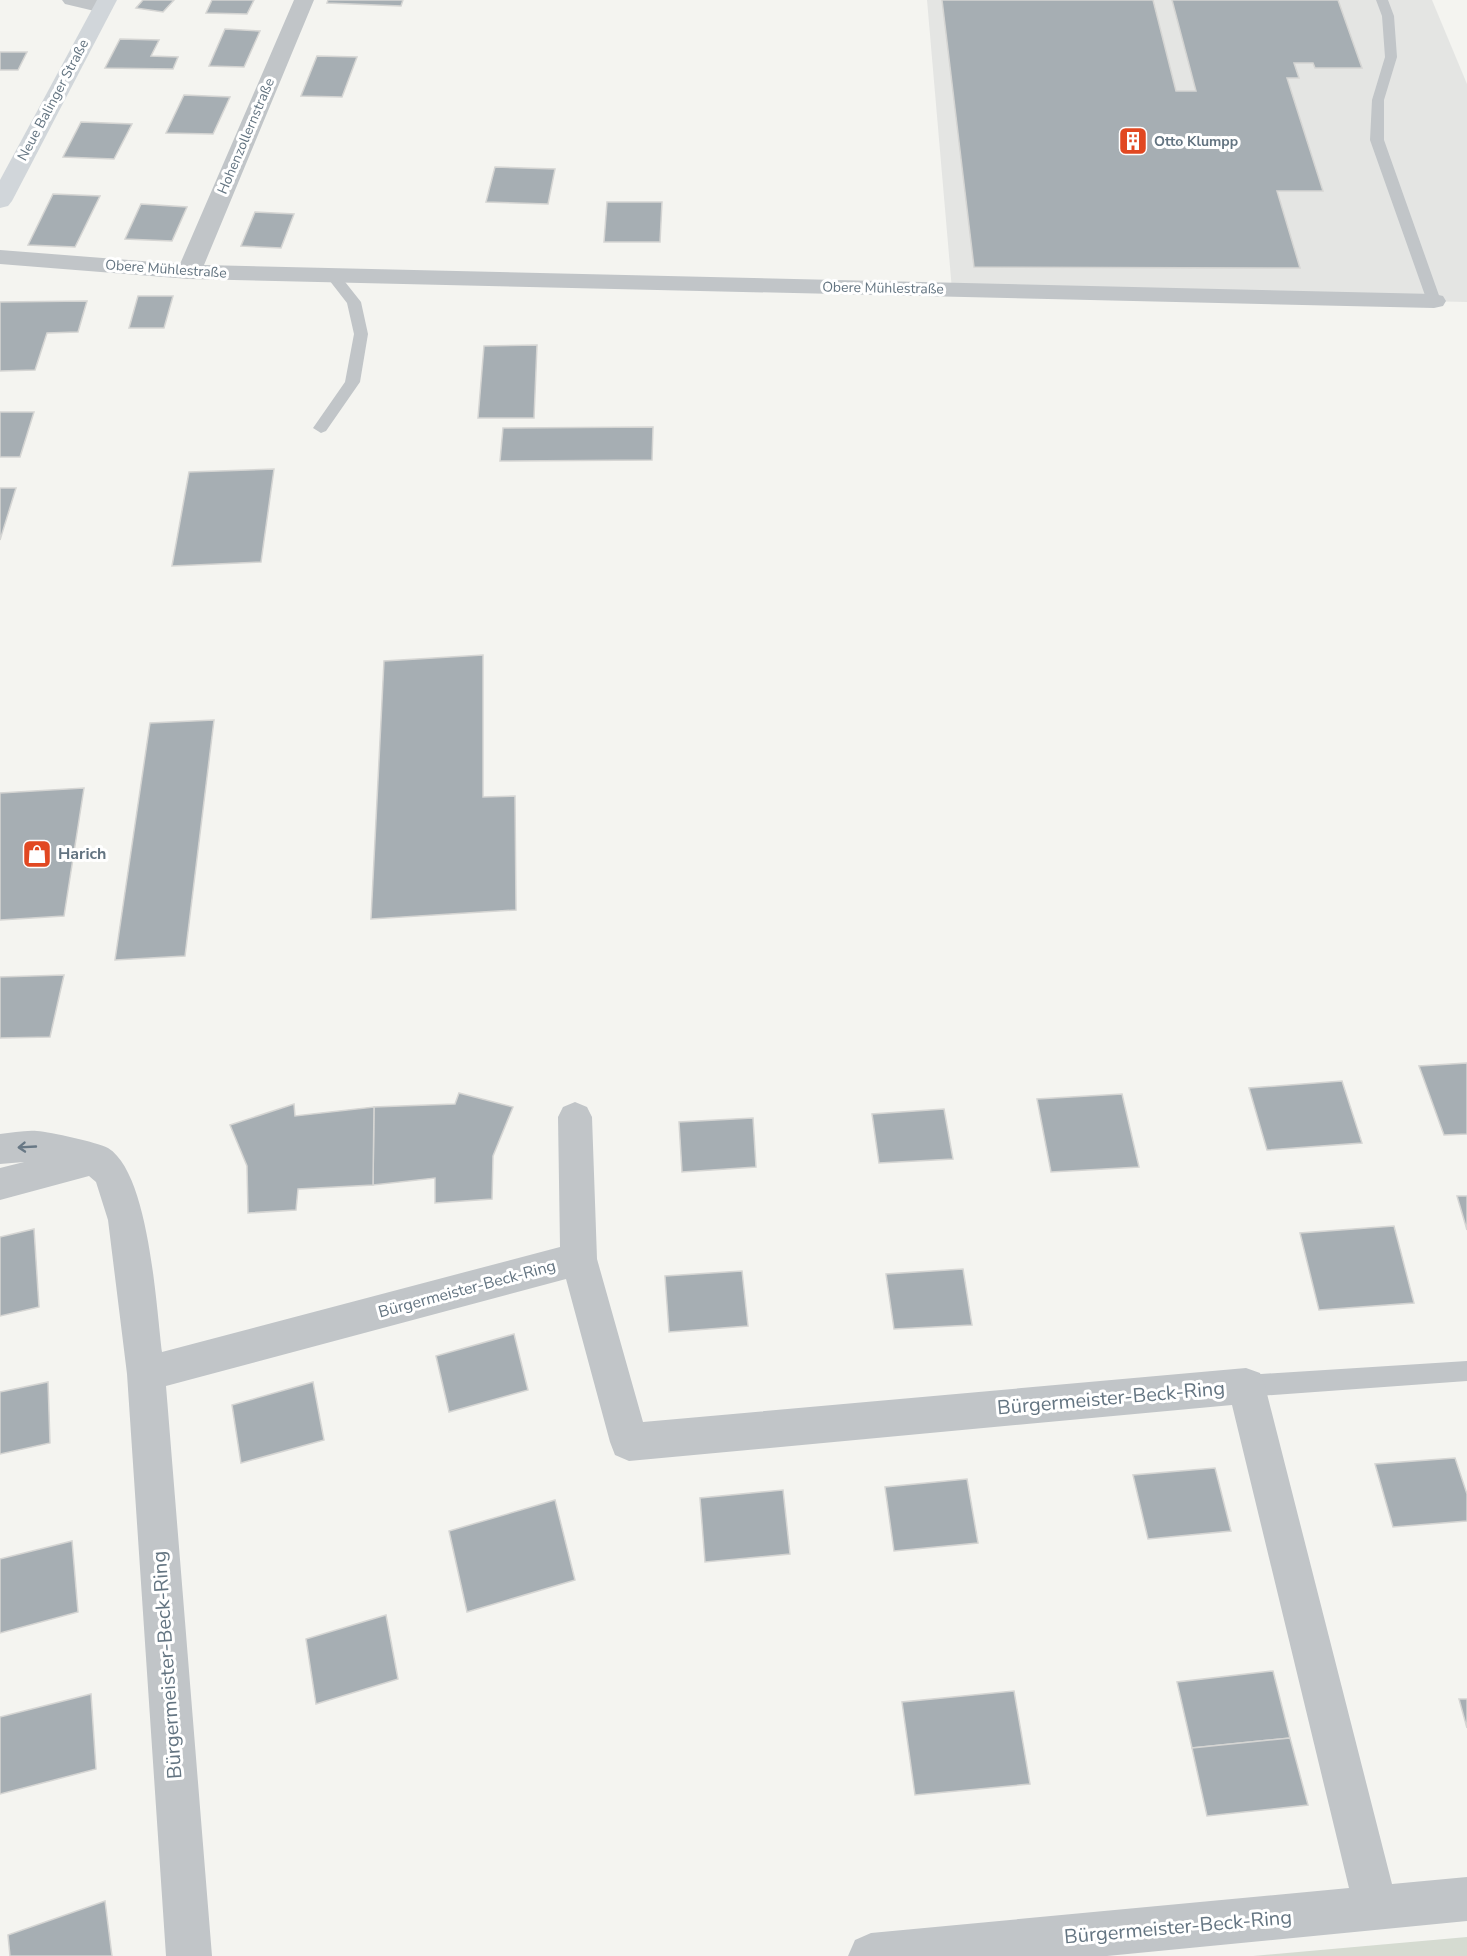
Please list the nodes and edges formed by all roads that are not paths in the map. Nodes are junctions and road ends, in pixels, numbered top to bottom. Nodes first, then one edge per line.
1 (72, 0) edge
2 (304, 0) edge
3 (1382, 0) edge
4 (105, 3) edge
5 (0, 201) edge
6 (0, 257) edge
7 (189, 272) junction
8 (333, 276) junction
9 (1434, 301) joint
10 (321, 428) dead end
11 (575, 1117) dead end
12 (0, 1149) edge
13 (95, 1159) junction
14 (0, 1184) edge
15 (579, 1259) junction
16 (1467, 1371) edge
17 (146, 1374) junction
18 (1246, 1386) junction
19 (1467, 1899) edge
20 (1376, 1908) junction
21 (189, 1956) edge
22 (871, 1956) edge

1 - 4 street
2 - 7 street, Hohenzollernstraße
3 - 9 lane
4 - 5 main road, Neue Balinger Straße
6 - 7 street, Obere Mühlestraße
7 - 8 street, Obere Mühlestraße
8 - 9 street, Obere Mühlestraße
8 - 10 lane
11 - 15 street, Bürgermeister-Beck-Ring
13 -> 12 street
13 - 14 street
13 - 17 street, Bürgermeister-Beck-Ring
15 - 17 street, Bürgermeister-Beck-Ring
15 - 18 street, Bürgermeister-Beck-Ring
16 - 18 lane
17 - 21 street, Bürgermeister-Beck-Ring
18 - 20 street, Bürgermeister-Beck-Ring
19 - 20 street, Bürgermeister-Beck-Ring
20 - 22 street, Bürgermeister-Beck-Ring

